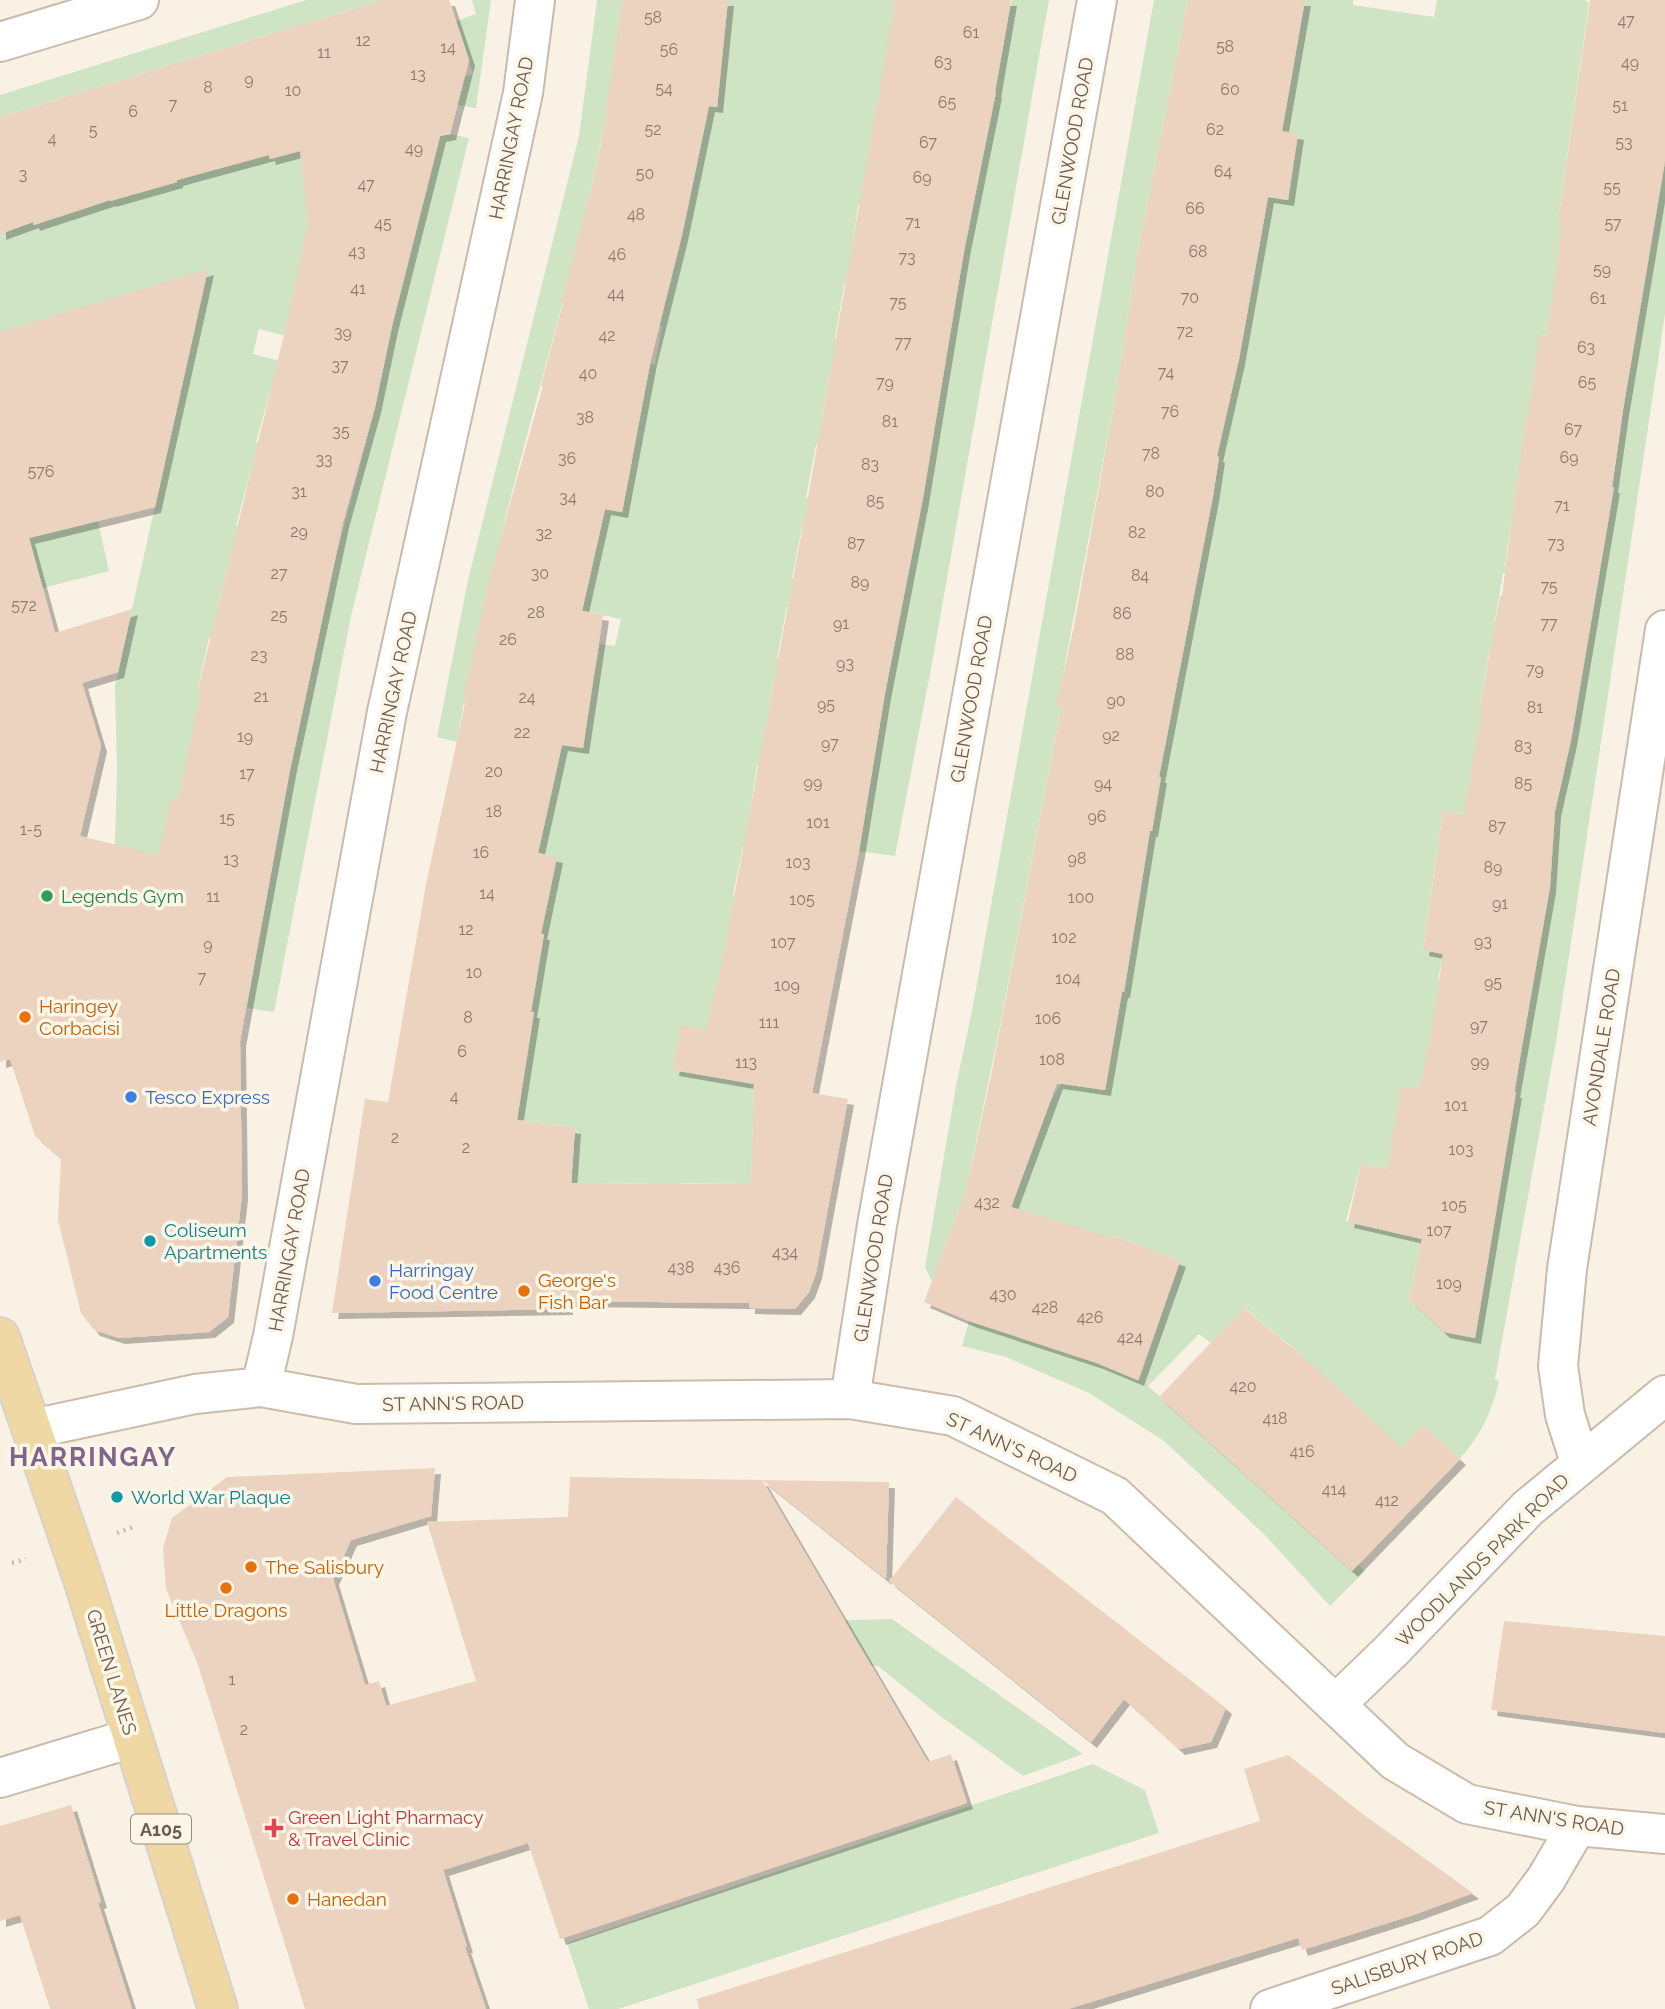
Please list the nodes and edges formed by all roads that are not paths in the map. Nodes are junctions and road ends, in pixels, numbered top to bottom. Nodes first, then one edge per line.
1 (139, 0) edge
2 (535, 0) edge
3 (1097, 0) edge
4 (0, 42) edge
5 (1665, 630) edge
6 (0, 1337) edge
7 (261, 1387) junction
8 (1665, 1395) edge
9 (850, 1399) junction
10 (32, 1429) junction
11 (1580, 1462) junction
12 (1336, 1704) junction
13 (132, 1738) junction
14 (0, 1778) edge
15 (1577, 1826) junction
16 (1665, 1834) edge
17 (218, 2009) edge
18 (1269, 2009) edge

1 - 4 street
2 - 7 street, HARRINGAY ROAD
3 - 9 street, GLENWOOD ROAD
5 - 11 street, AVONDALE ROAD
6 - 10 main road, GREEN LANES / A105
7 - 9 street, ST ANN'S ROAD
7 - 10 street, ST ANN'S ROAD
8 - 11 street, WOODLANDS PARK ROAD
9 - 12 street, ST ANN'S ROAD
10 - 13 main road, GREEN LANES / A105
11 - 12 street, WOODLANDS PARK ROAD
12 - 15 street, ST ANN'S ROAD
13 - 14 street
13 - 17 main road, GREEN LANES / A105
15 - 16 street, ST ANN'S ROAD
15 - 18 street, SALISBURY ROAD

